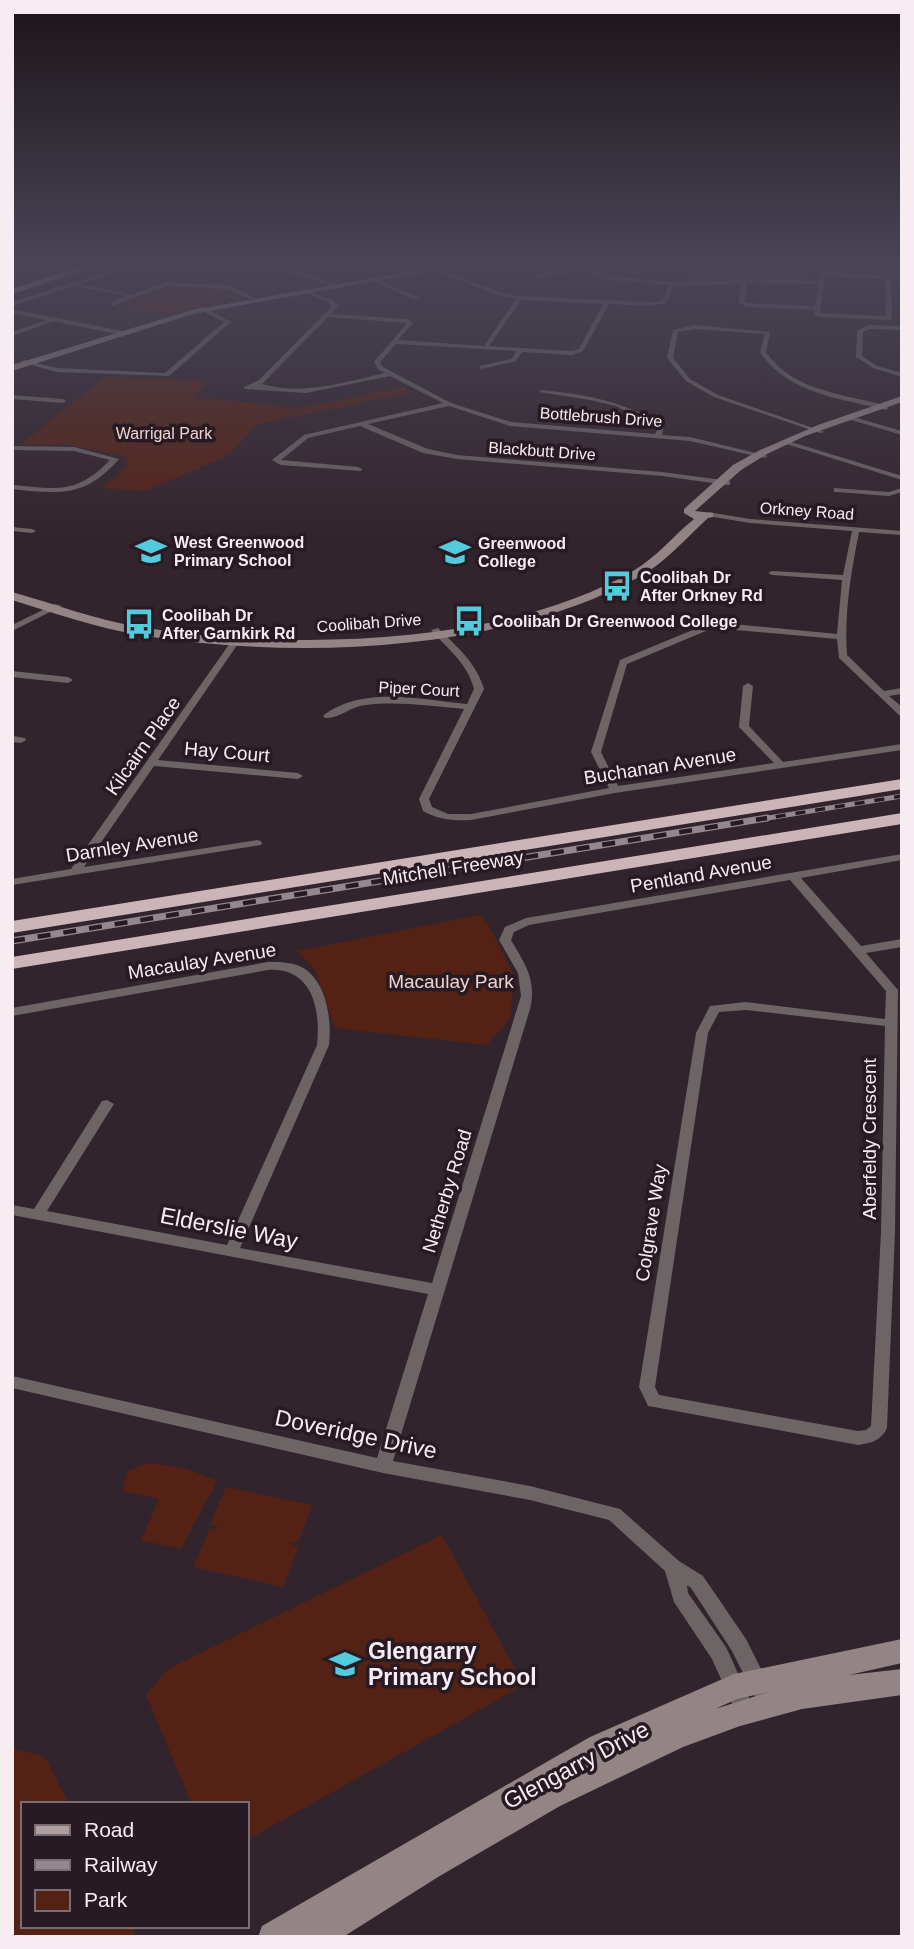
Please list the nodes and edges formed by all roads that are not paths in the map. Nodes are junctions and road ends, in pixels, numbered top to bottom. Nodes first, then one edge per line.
1 (48, 356) edge
2 (189, 356) edge
3 (285, 356) edge
4 (382, 356) edge
5 (516, 356) edge
6 (670, 356) edge
7 (764, 356) edge
8 (859, 356) edge
9 (26, 363) junction
10 (12, 367) edge
11 (481, 367) dead end
12 (389, 374) junction
13 (902, 375) edge
14 (259, 382) junction
15 (265, 388) junction
16 (542, 392) dead end
17 (12, 397) edge
18 (25, 398) junction
19 (63, 401) dead end
20 (902, 401) edge
21 (19, 404) dead end
22 (449, 404) junction
23 (883, 407) junction
24 (853, 419) junction
25 (361, 424) junction
26 (820, 431) junction
27 (902, 433) edge
28 (658, 435) junction
29 (788, 443) junction
30 (12, 448) edge
31 (761, 456) junction
32 (358, 469) dead end
33 (902, 478) edge
34 (723, 482) junction
35 (12, 487) edge
36 (837, 490) dead end
37 (902, 490) edge
38 (702, 513) junction
39 (12, 529) edge
40 (856, 529) junction
41 (32, 531) dead end
42 (902, 533) edge
43 (772, 573) dead end
44 (846, 578) junction
45 (12, 594) edge
46 (55, 608) junction
47 (12, 628) edge
48 (437, 631) junction
49 (840, 637) junction
50 (237, 640) junction
51 (12, 674) edge
52 (68, 680) dead end
53 (748, 686) dead end
54 (902, 691) edge
55 (882, 694) junction
56 (470, 707) junction
57 (902, 713) edge
58 (328, 716) dead end
59 (902, 747) edge
60 (154, 763) junction
61 (780, 764) junction
62 (298, 776) dead end
63 (902, 784) edge
64 (615, 790) junction
65 (902, 818) edge
66 (257, 843) dead end
67 (902, 857) edge
68 (75, 872) junction
69 (793, 876) junction
70 (12, 882) edge
71 (12, 927) edge
72 (509, 930) joint
73 (902, 943) edge
74 (860, 950) junction
75 (12, 963) edge
76 (12, 1012) edge
77 (889, 1023) junction
78 (107, 1104) dead end
79 (12, 1210) edge
80 (38, 1214) junction
81 (895, 1233) edge
82 (231, 1252) junction
83 (437, 1290) junction
84 (12, 1382) edge
85 (871, 1436) joint
86 (383, 1466) junction
87 (902, 1651) edge
88 (902, 1682) edge
89 (751, 1696) junction
90 (273, 1937) edge
91 (314, 1937) edge

1 - 9 main road
2 - 9 street
3 - 14 street
4 - 12 street
5 - 11 street
6 - 26 street
7 - 23 street
8 - 13 street
9 - 10 main road
12 - 15 street
12 - 22 street, Bottlebrush Drive
14 - 15 street
14 - 15 street
16 - 28 street
17 - 18 street
18 - 19 street
18 - 21 street
20 - 23 main road, Coolibah Drive
22 - 25 street
22 - 28 street, Bottlebrush Drive
23 - 24 main road, Coolibah Drive
24 - 26 main road, Coolibah Drive
24 - 27 street
25 - 32 street
25 - 34 street, Blackbutt Drive
26 - 29 main road, Coolibah Drive
28 - 31 street, Bottlebrush Drive
29 - 31 main road, Coolibah Drive
29 - 33 street
30 - 35 street
31 - 34 main road, Coolibah Drive
34 - 38 main road, Coolibah Drive
36 - 37 street
38 - 40 street, Orkney Road
38 - 48 main road, Coolibah Drive
39 - 41 street
40 - 42 street, Orkney Road
40 - 44 street
43 - 44 street
44 - 49 street
45 - 46 main road, Coolibah Drive
46 - 47 street
46 - 50 main road, Coolibah Drive
48 - 50 main road, Coolibah Drive
48 - 56 street
49 - 55 street
49 - 64 street
50 - 60 street, Kilcairn Place
51 - 52 street
53 - 61 street
54 - 55 street
55 - 57 street
56 - 58 street, Piper Court
56 - 64 street, Buchanan Avenue
59 - 61 street, Buchanan Avenue
60 - 62 street, Hay Court
60 - 68 street, Kilcairn Place
61 - 64 street, Buchanan Avenue
63 - 71 highway, Mitchell Freeway
65 - 75 highway, Mitchell Freeway
66 - 68 street, Darnley Avenue
67 - 69 street, Pentland Avenue
68 - 70 street, Darnley Avenue
69 - 72 street, Pentland Avenue
69 - 74 street, Aberfeldy Crescent
72 - 83 street, Netherby Road
73 - 74 street
74 - 77 street, Aberfeldy Crescent
76 - 82 street, Macaulay Avenue
77 - 81 street, Aberfeldy Crescent
77 - 85 street, Colgrave Way
78 - 80 street
79 - 80 street, Elderslie Way
80 - 82 street, Elderslie Way
81 - 85 street, Aberfeldy Crescent
82 - 83 street, Elderslie Way
83 - 86 street, Netherby Road
84 - 86 street, Doveridge Drive
86 - 89 street, Doveridge Drive
87 - 89 main road, Glengarry Drive
88 - 89 main road, Glengarry Drive
89 - 90 main road, Glengarry Drive
89 - 91 main road, Glengarry Drive

